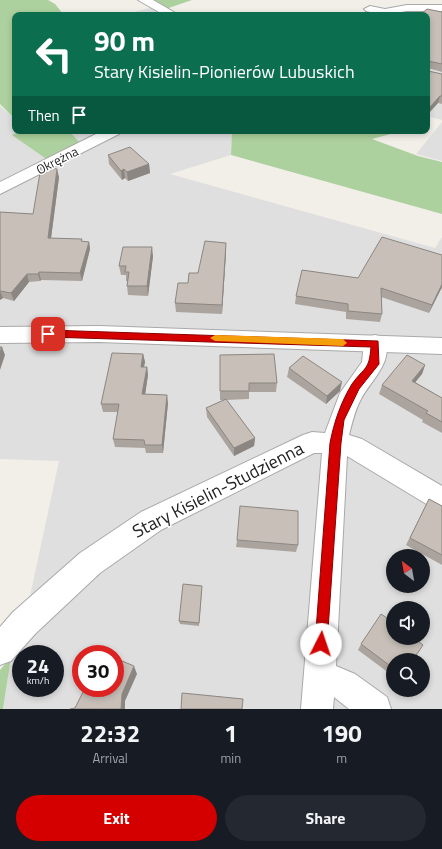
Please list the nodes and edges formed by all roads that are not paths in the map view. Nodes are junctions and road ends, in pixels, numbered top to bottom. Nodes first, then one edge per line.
1 (144, 0) edge
2 (391, 0) edge
3 (442, 8) edge
4 (167, 12) edge
5 (108, 134) edge
6 (0, 189) edge
7 (0, 335) edge
8 (375, 343) junction
9 (442, 346) edge
10 (335, 443) junction
11 (442, 500) edge
12 (0, 650) edge
13 (319, 675) junction
14 (317, 709) edge
15 (375, 709) edge

1 - 4 street
2 - 3 street
5 - 6 street, Okrężna
7 - 8 street
8 - 9 street
8 - 10 street
10 - 11 street, Stary Kisielin-Studzienna
10 - 12 street, Stary Kisielin-Studzienna
10 - 13 street
13 - 14 street
13 - 15 street

